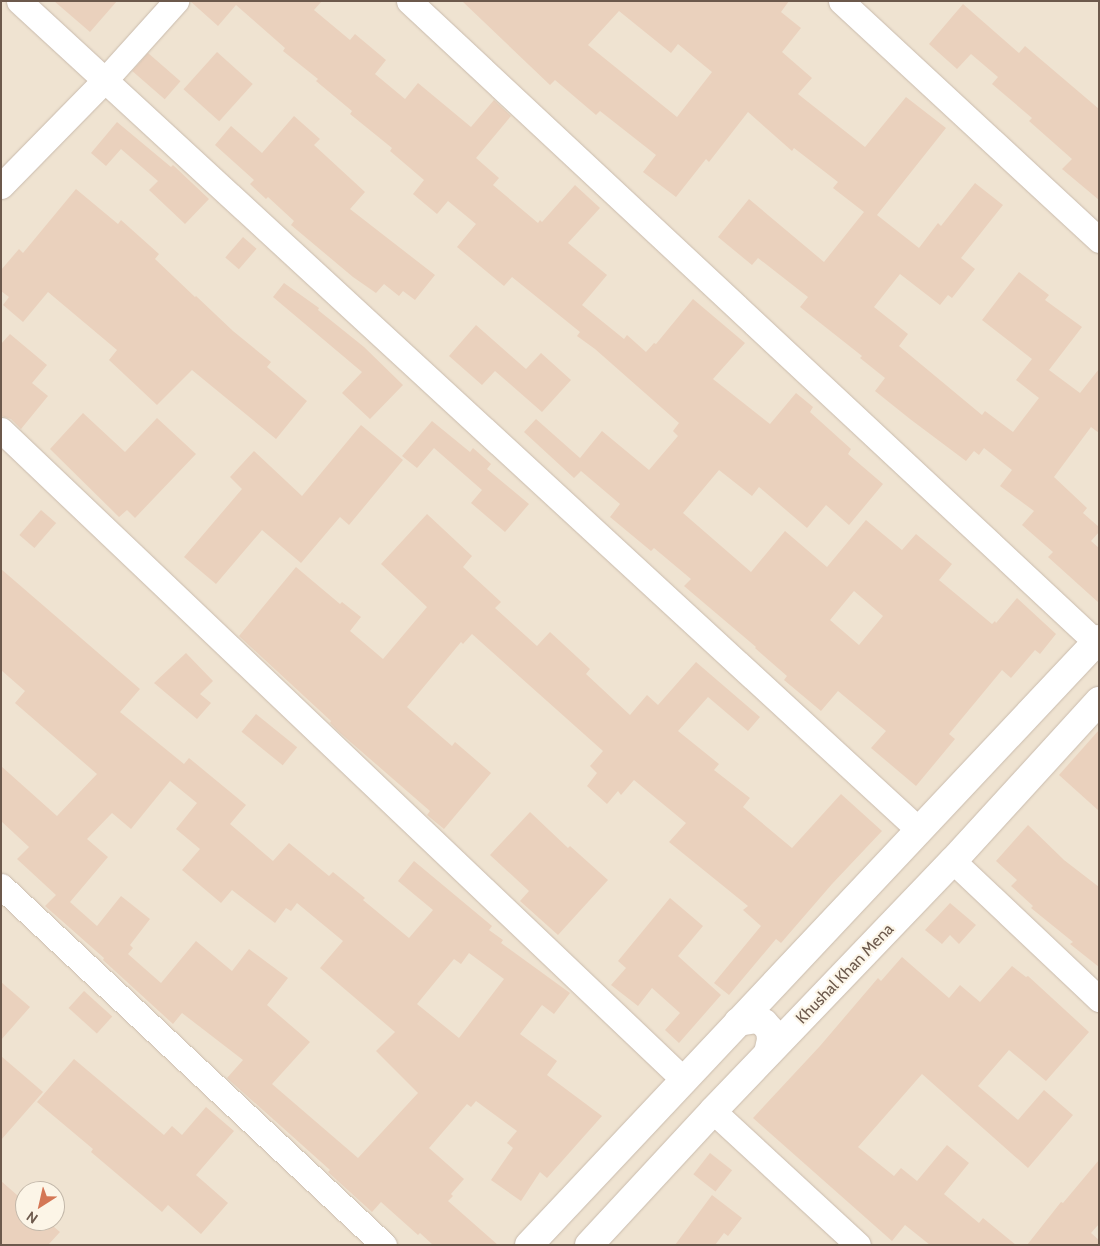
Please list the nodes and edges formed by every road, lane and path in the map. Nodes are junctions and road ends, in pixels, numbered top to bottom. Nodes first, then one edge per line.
1 (19, 1) edge
2 (176, 1) edge
3 (409, 1) edge
4 (841, 1) edge
5 (104, 81) junction
6 (1, 186) edge
7 (1099, 240) edge
8 (1, 430) edge
9 (1098, 640) edge
10 (1099, 701) edge
11 (919, 830) junction
12 (953, 861) junction
13 (1, 886) edge
14 (841, 914) junction
15 (877, 942) junction
16 (1099, 999) edge
17 (738, 1022) junction
18 (768, 1053) junction
19 (683, 1079) junction
20 (713, 1111) junction
21 (384, 1245) edge
22 (529, 1245) edge
23 (589, 1245) edge
24 (858, 1245) edge

1 - 5 street
2 - 5 street
3 - 9 street
4 - 7 street
5 - 6 street
5 - 11 street
8 - 19 street
9 - 11 street
10 - 12 street, Khushal Khan Mena
11 - 14 street
12 - 15 street, Khushal Khan Mena
12 - 16 street
13 - 21 street
14 - 15 street
14 - 17 street
15 - 18 street, Khushal Khan Mena
17 - 18 street
17 - 19 street
18 - 20 street, Khushal Khan Mena
19 - 22 street
20 - 23 street, Khushal Khan Mena
20 - 24 street

